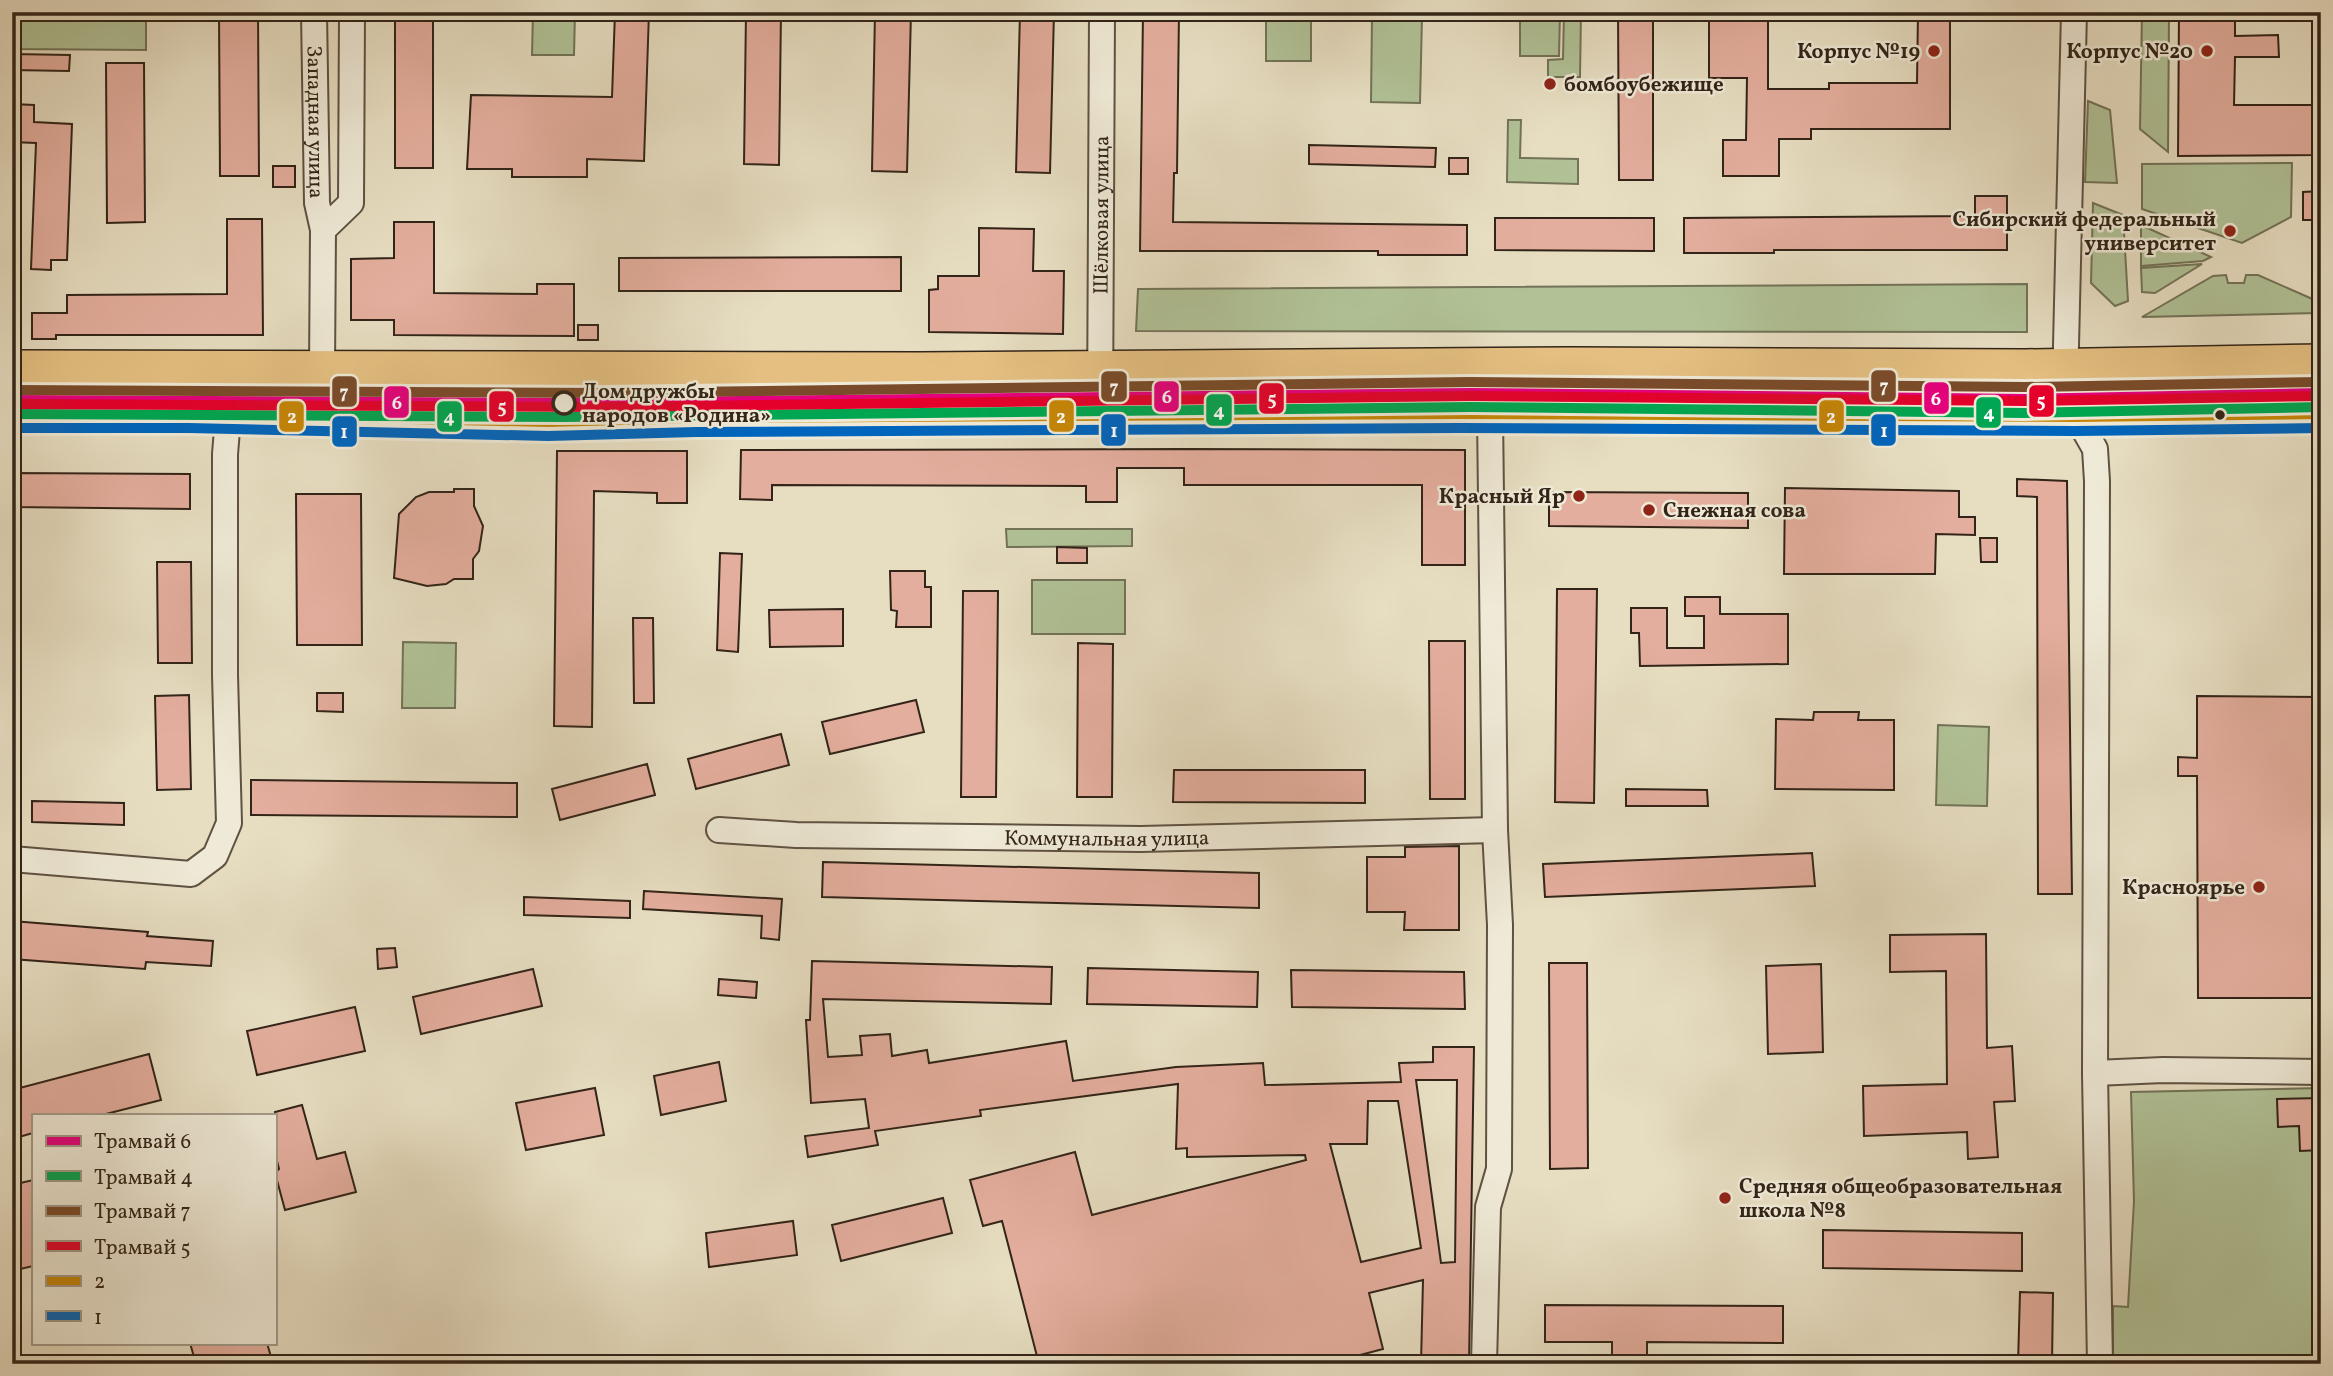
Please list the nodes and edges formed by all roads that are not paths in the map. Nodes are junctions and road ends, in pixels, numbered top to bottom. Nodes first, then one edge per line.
1 (314, 12) edge
2 (352, 12) edge
3 (1102, 12) edge
4 (2074, 12) edge
5 (323, 230) junction
6 (2321, 363) edge
7 (2066, 367) junction
8 (322, 368) junction
9 (12, 369) edge
10 (232, 369) junction
11 (1099, 370) junction
12 (12, 414) edge
13 (1490, 414) junction
14 (2321, 414) edge
15 (229, 416) junction
16 (1100, 416) junction
17 (2075, 417) junction
18 (719, 830) dead end
19 (1495, 830) junction
20 (12, 859) edge
21 (2321, 1072) edge
22 (2095, 1073) junction
23 (1484, 1364) edge
24 (2101, 1364) edge

1 - 5 street, Западная улица
2 - 5 street, Западная улица
3 - 11 street, Шёлковая улица
4 - 7 street
5 - 8 street, Западная улица
6 - 7 highway
7 - 11 highway
7 - 17 street
8 - 10 highway
8 - 11 highway
9 - 10 highway
10 - 15 street
11 - 16 street, Шёлковая улица
12 - 15 highway
13 - 16 highway
13 - 17 highway
13 - 19 street
14 - 17 highway
15 - 16 highway
15 - 20 street
17 - 22 street
18 - 19 street, Коммунальная улица
19 - 23 street
21 - 22 street
22 - 24 street

